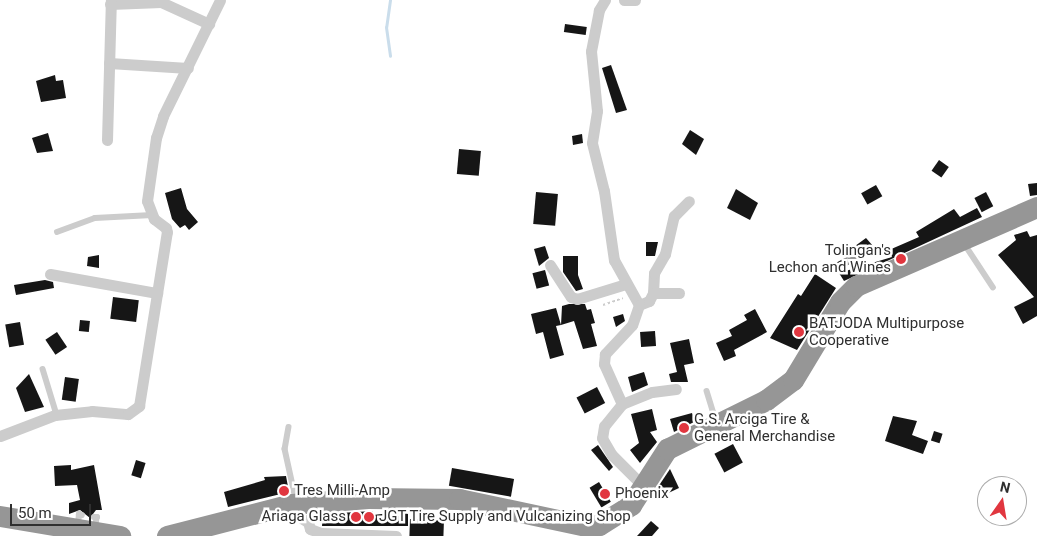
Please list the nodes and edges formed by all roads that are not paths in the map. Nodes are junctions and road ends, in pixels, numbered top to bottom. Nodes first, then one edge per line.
1 (220, 0) edge
2 (605, 0) edge
3 (624, 0) edge
4 (635, 0) edge
5 (161, 1) edge
6 (111, 2) edge
7 (209, 24) junction
8 (109, 63) junction
9 (188, 68) junction
10 (107, 140) dead end
11 (689, 201) dead end
12 (1037, 207) edge
13 (152, 215) junction
14 (57, 232) dead end
15 (962, 239) junction
16 (550, 265) dead end
17 (50, 274) dead end
18 (626, 284) junction
19 (993, 288) dead end
20 (157, 293) junction
21 (653, 293) junction
22 (679, 293) dead end
23 (639, 305) junction
24 (43, 369) dead end
25 (676, 389) dead end
26 (708, 391) dead end
27 (622, 404) junction
28 (57, 415) junction
29 (717, 423) junction
30 (289, 427) dead end
31 (0, 436) edge
32 (642, 485) junction
33 (290, 505) junction
34 (0, 516) edge
35 (120, 536) edge
36 (167, 536) edge
37 (396, 536) edge

1 - 7 street
2 - 18 street
3 - 4 street
5 - 6 street
5 - 7 street
6 - 8 street
7 - 9 street
8 - 9 street
8 - 10 street
9 - 13 street
11 - 21 street
12 - 15 highway
13 - 14 lane
13 - 20 street
15 - 19 lane
15 - 29 highway
16 - 18 street
17 - 20 street
18 - 23 street
20 - 28 street
21 - 22 street
21 - 23 street
23 - 27 street
24 - 28 lane
25 - 27 street
26 - 29 lane
27 - 32 street
28 - 31 street
29 - 32 highway
30 - 33 lane
32 - 33 highway
33 - 36 highway
33 - 37 street
34 - 35 highway

